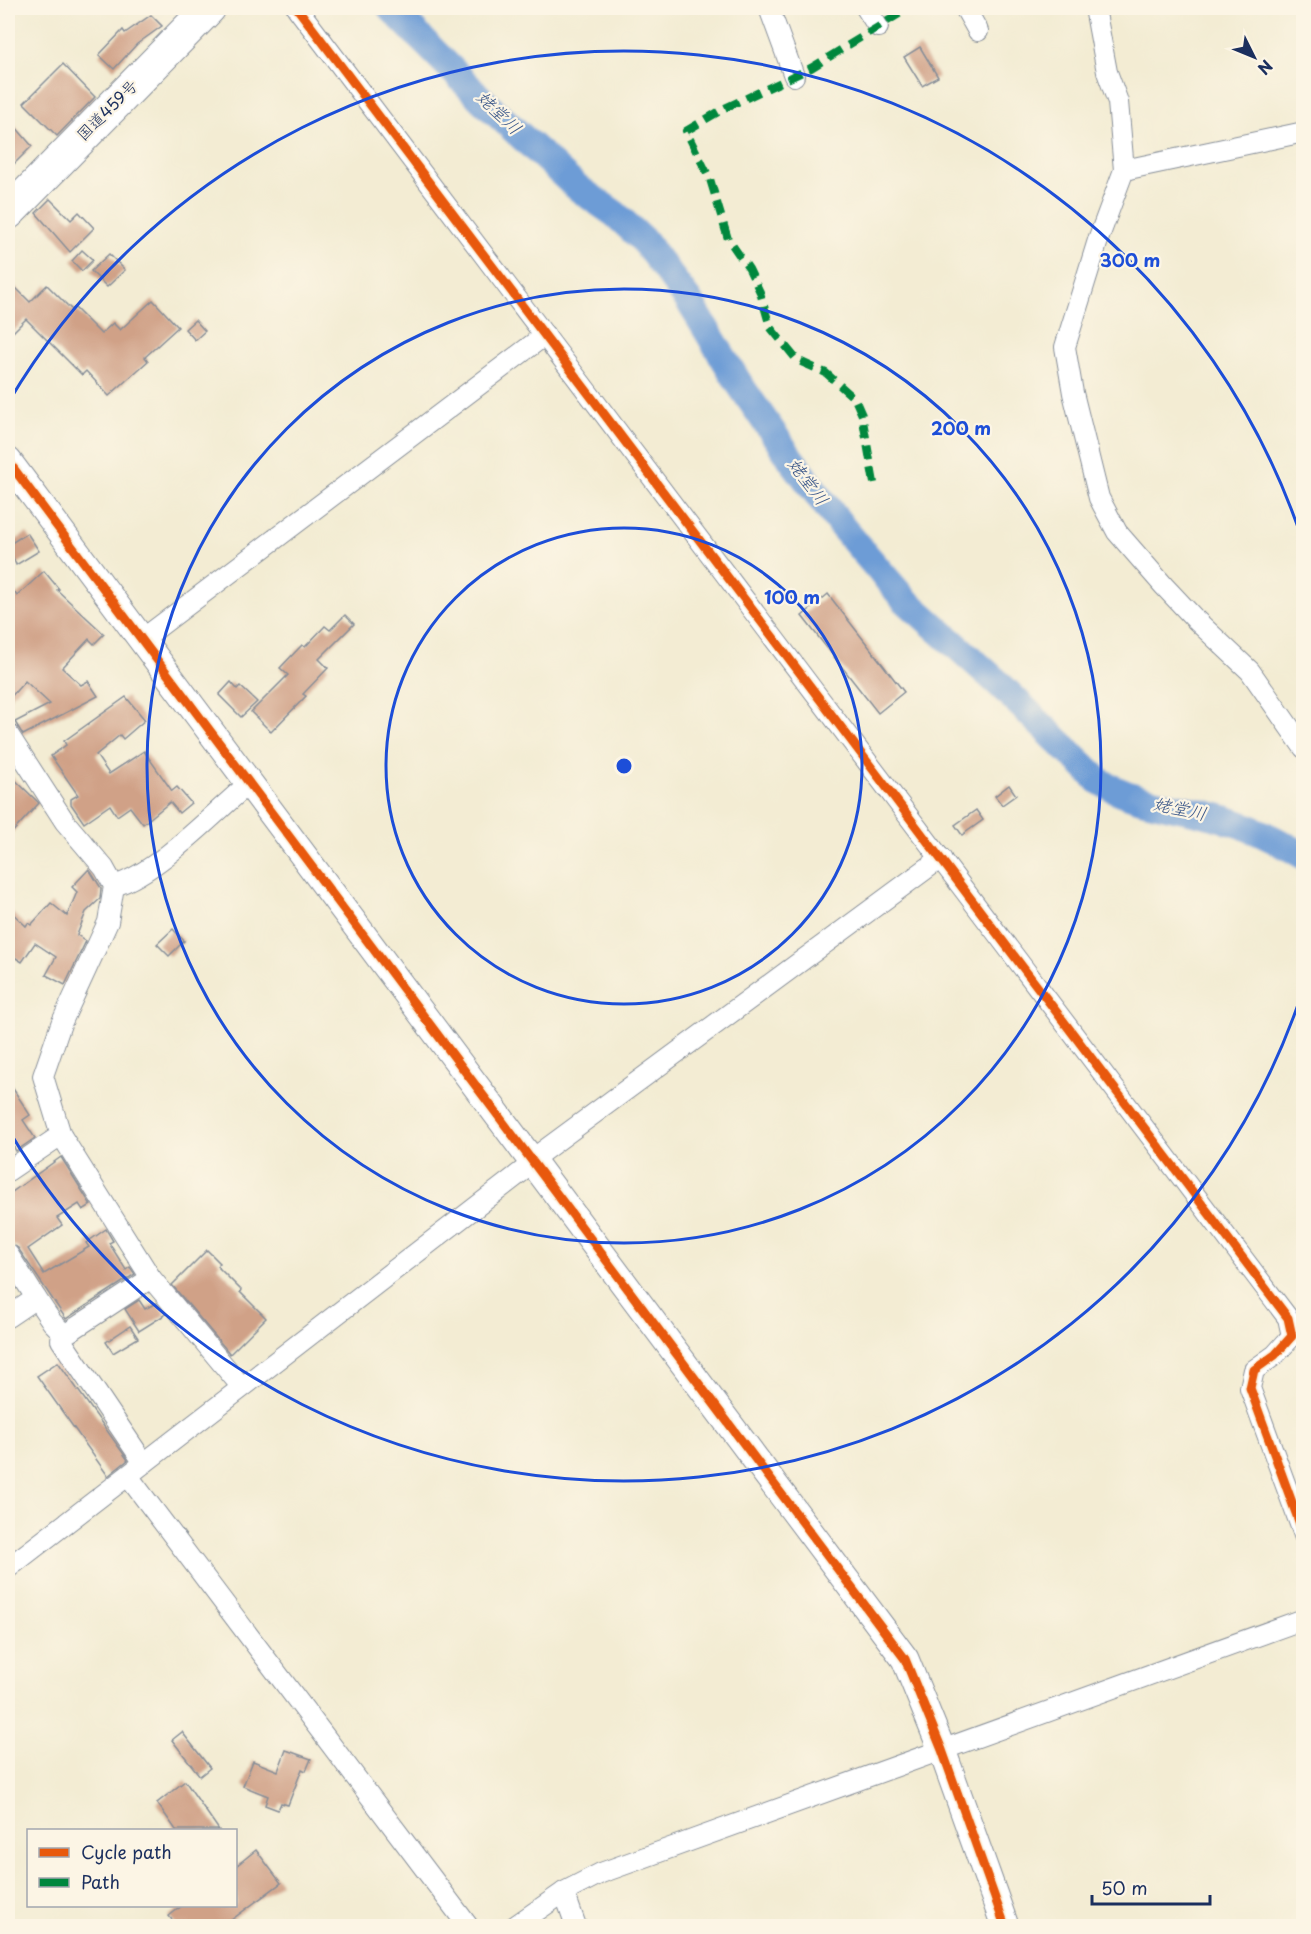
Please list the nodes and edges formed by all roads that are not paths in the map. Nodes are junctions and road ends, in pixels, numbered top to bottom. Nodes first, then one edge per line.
1 (209, 8) edge
2 (297, 8) edge
3 (769, 8) edge
4 (866, 8) edge
5 (965, 8) edge
6 (1095, 8) edge
7 (878, 27) dead end
8 (978, 32) dead end
9 (794, 76) dead end
10 (1304, 132) edge
11 (1124, 170) junction
12 (8, 213) edge
13 (545, 335) junction
14 (8, 461) edge
15 (140, 641) junction
16 (8, 734) edge
17 (1304, 748) edge
18 (248, 784) junction
19 (941, 858) junction
20 (114, 886) junction
21 (61, 1134) junction
22 (533, 1163) junction
23 (8, 1171) edge
24 (8, 1254) edge
25 (151, 1278) junction
26 (36, 1298) junction
27 (8, 1317) edge
28 (62, 1332) junction
29 (241, 1386) junction
30 (144, 1463) junction
31 (128, 1476) junction
32 (1304, 1535) edge
33 (8, 1568) edge
34 (1304, 1619) edge
35 (942, 1750) junction
36 (564, 1892) junction
37 (468, 1926) edge
38 (515, 1926) edge
39 (576, 1926) edge
40 (1005, 1926) edge

1 - 12 highway, 国道459号
2 - 13 street
3 - 9 street
4 - 7 street
5 - 8 street
6 - 11 street
10 - 11 street
11 - 17 street
13 - 15 street
13 - 19 street
14 - 15 street
15 - 18 street
16 - 20 street
18 - 20 street
18 - 22 street
19 - 22 street
19 - 32 street
20 - 21 street
21 - 23 street
21 - 25 street
22 - 29 street
22 - 35 street
24 - 26 street
25 - 28 street
25 - 29 street
26 - 27 street
26 - 28 street
28 - 30 street
29 - 30 street
30 - 31 street
31 - 33 street
31 - 37 street
34 - 35 street
35 - 36 street
35 - 40 street
36 - 38 street
36 - 39 street

